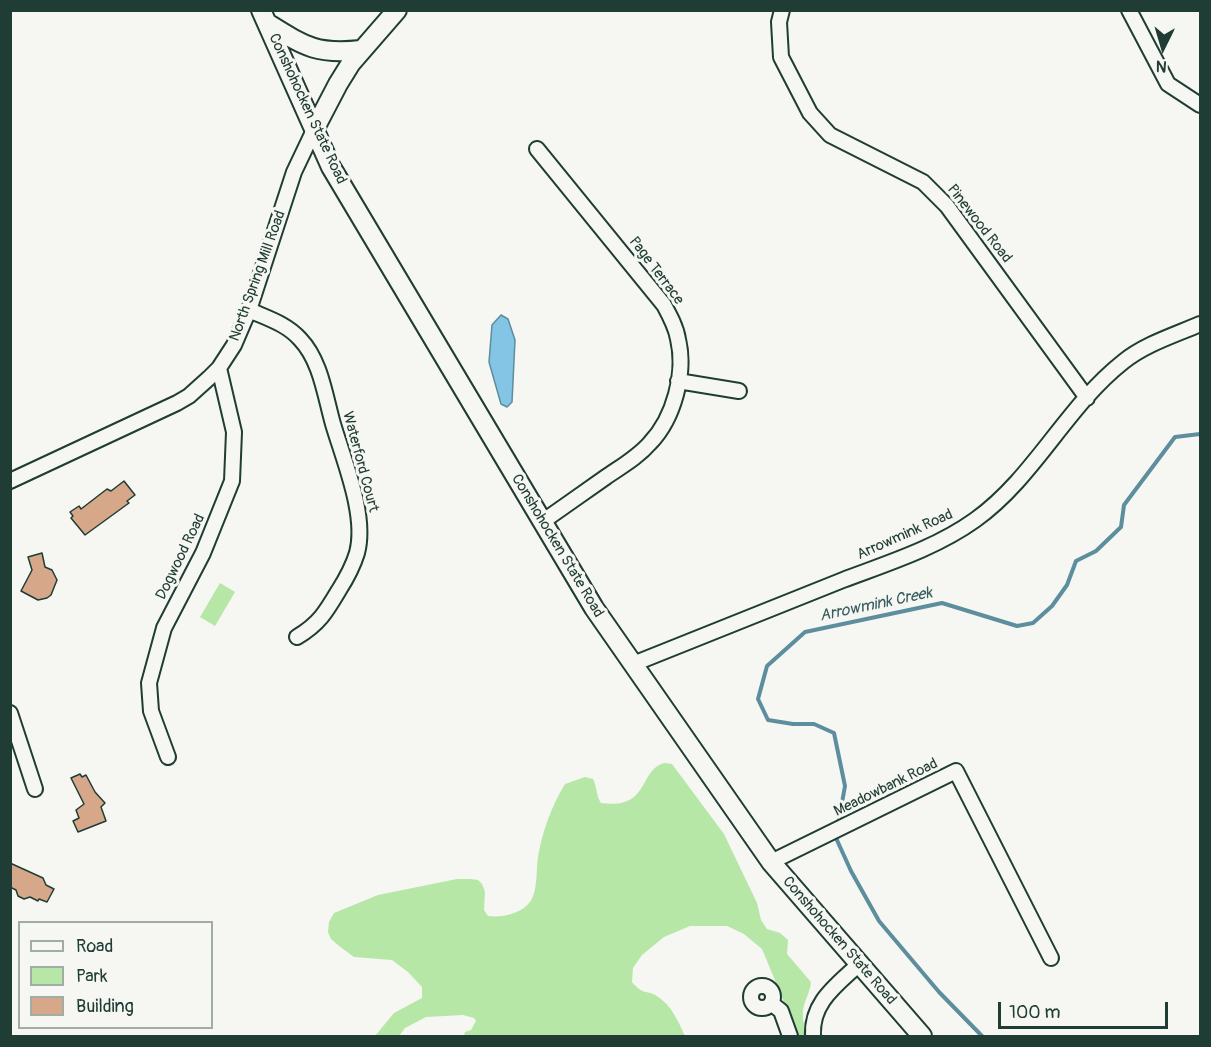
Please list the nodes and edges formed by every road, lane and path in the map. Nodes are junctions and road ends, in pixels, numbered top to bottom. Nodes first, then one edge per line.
1 (397, 10) edge
2 (782, 10) edge
3 (1129, 10) edge
4 (264, 17) edge
5 (361, 50) junction
6 (1200, 105) edge
7 (314, 130) junction
8 (537, 149) dead end
9 (249, 310) junction
10 (1200, 324) edge
11 (219, 368) junction
12 (678, 381) junction
13 (739, 391) dead end
14 (1087, 398) junction
15 (10, 481) edge
16 (542, 522) junction
17 (297, 637) dead end
18 (633, 664) junction
19 (10, 713) edge
20 (168, 757) dead end
21 (35, 789) dead end
22 (771, 862) junction
23 (1052, 958) dead end
24 (859, 964) junction
25 (771, 1003) dead end
26 (790, 1036) edge
27 (813, 1036) edge
28 (922, 1036) edge

1 - 5 main road, North Spring Mill Road
2 - 14 street, Pinewood Road
3 - 6 street
4 - 5 main road
4 - 7 main road, Conshohocken State Road
5 - 7 main road, North Spring Mill Road
7 - 9 street, North Spring Mill Road
7 - 16 main road, Conshohocken State Road
8 - 12 street, Page Terrace
9 - 11 street, North Spring Mill Road
9 - 17 street, Waterford Court
10 - 14 street, Arrowmink Road
11 - 15 street, North Spring Mill Road
11 - 20 street, Dogwood Road
12 - 13 street
12 - 16 street, Page Terrace
14 - 18 street, Arrowmink Road
16 - 18 main road, Conshohocken State Road
18 - 22 main road, Conshohocken State Road
19 - 21 street
22 - 23 street, Meadowbank Road
22 - 24 main road, Conshohocken State Road
24 - 27 street
24 - 28 main road, Conshohocken State Road
25 - 26 street

